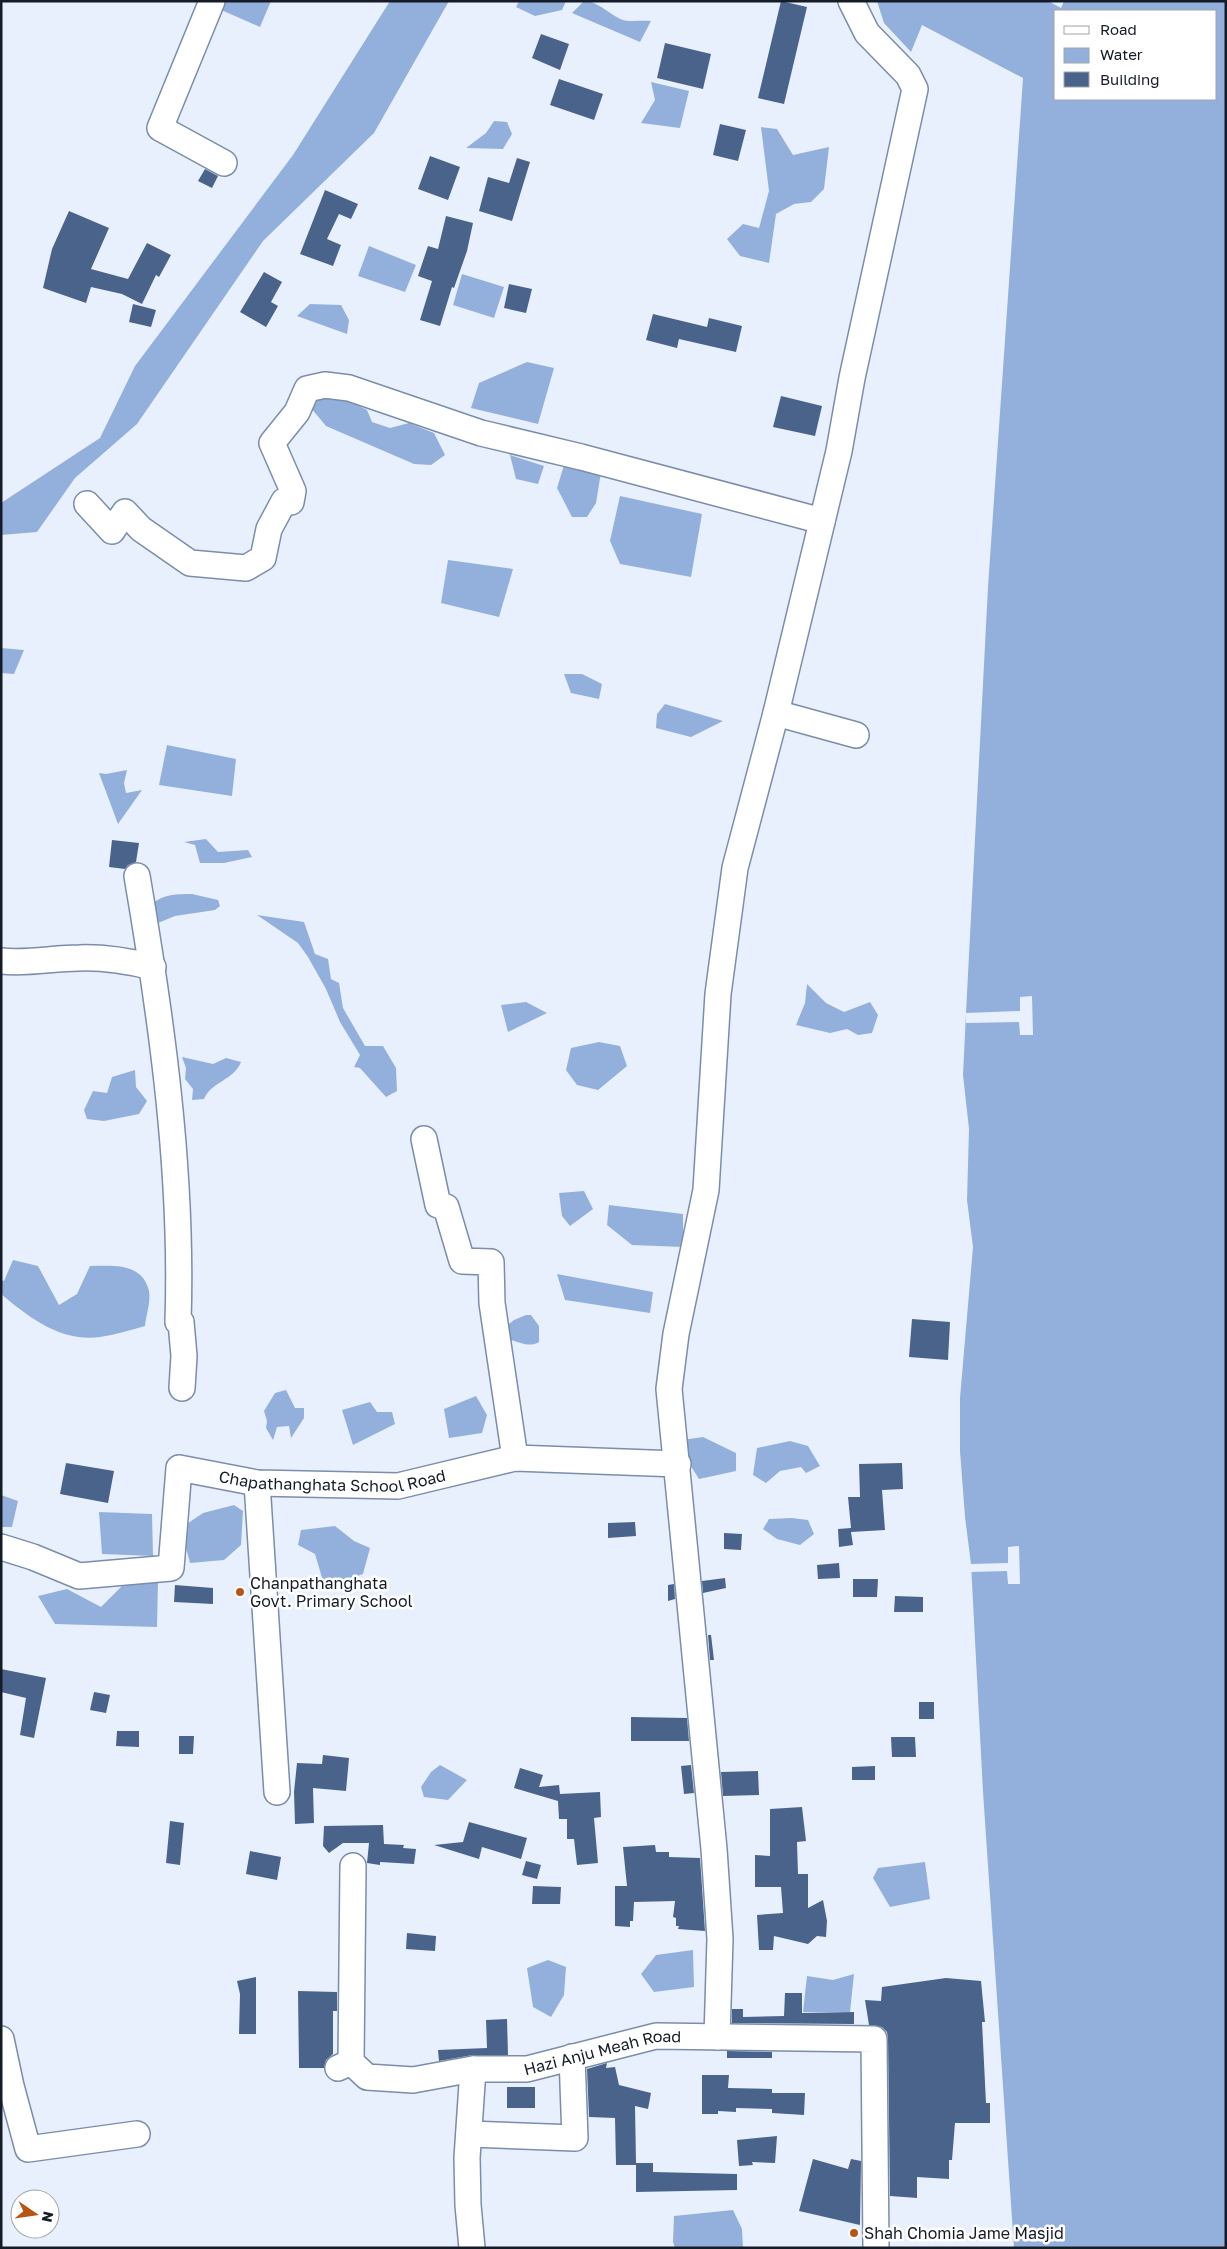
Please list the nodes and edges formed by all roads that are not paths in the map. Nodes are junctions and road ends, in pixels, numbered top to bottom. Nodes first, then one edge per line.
1 (212, 1) edge
2 (851, 1) edge
3 (224, 163) dead end
4 (88, 504) dead end
5 (822, 521) junction
6 (776, 713) junction
7 (856, 735) dead end
8 (138, 876) dead end
9 (1, 961) edge
10 (153, 967) junction
11 (424, 1139) dead end
12 (182, 1388) dead end
13 (515, 1458) junction
14 (678, 1464) junction
15 (257, 1483) junction
16 (1, 1547) edge
17 (277, 1792) dead end
18 (353, 1866) dead end
19 (717, 2036) junction
20 (1, 2039) edge
21 (572, 2057) junction
22 (473, 2069) junction
23 (136, 2134) dead end
24 (469, 2134) junction
25 (472, 2248) edge
26 (876, 2248) edge

1 - 3 street
2 - 5 street
4 - 5 street
5 - 6 street
6 - 7 street
6 - 14 street
8 - 10 street
9 - 10 street
10 - 12 street
11 - 13 street
13 - 14 street, Chapathanghata School Road
13 - 15 street, Chapathanghata School Road
14 - 19 street
15 - 16 street, Chapathanghata School Road
15 - 17 street
18 - 22 street, Hazi Anju Meah Road
19 - 21 street, Hazi Anju Meah Road
19 - 26 street, Hazi Anju Meah Road
20 - 23 street
21 - 22 street, Hazi Anju Meah Road
21 - 24 street
22 - 24 street
24 - 25 street

